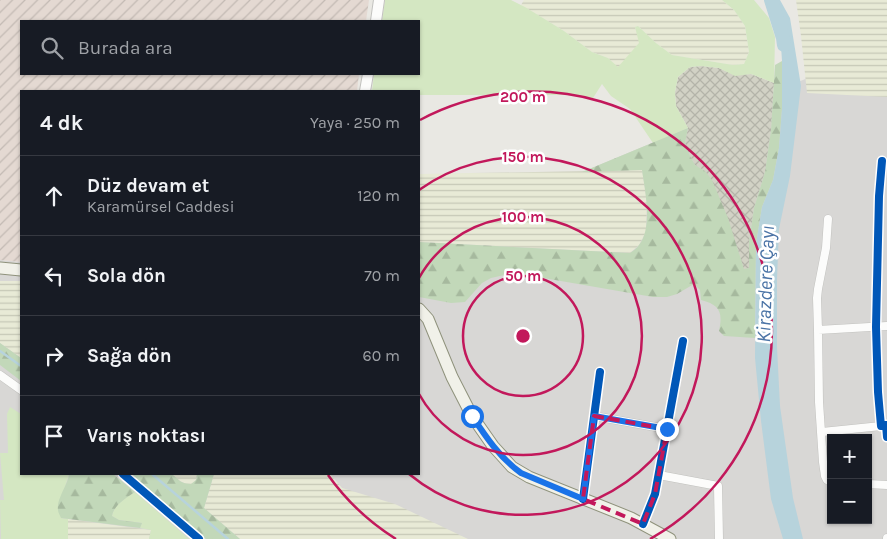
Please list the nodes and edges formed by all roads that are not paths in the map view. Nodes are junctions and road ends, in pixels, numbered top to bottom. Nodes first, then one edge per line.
1 (379, 0) edge
2 (376, 20) edge
3 (368, 75) edge
4 (365, 90) edge
5 (882, 161) dead end
6 (828, 220) dead end
7 (0, 268) edge
8 (20, 270) edge
9 (420, 310) edge
10 (887, 326) edge
11 (876, 327) junction
12 (818, 330) junction
13 (683, 341) dead end
14 (600, 372) dead end
15 (0, 375) edge
16 (20, 389) edge
17 (594, 416) junction
18 (885, 425) edge
19 (667, 429) junction
20 (822, 432) junction
21 (887, 437) edge
22 (124, 475) edge
23 (659, 475) junction
24 (827, 480) edge
25 (872, 484) edge
26 (887, 485) edge
27 (583, 499) junction
28 (642, 524) junction
29 (199, 539) edge
30 (670, 539) edge
31 (720, 539) edge

1 - 2 street
3 - 4 street
5 - 11 street
6 - 12 street
7 - 8 main road
9 - 27 main road
10 - 11 street
11 - 12 street
11 - 18 street
12 - 20 street
13 - 19 street
14 - 17 street
15 - 16 street
17 - 19 street
17 - 27 street
18 - 20 street
18 - 21 street
19 - 23 street
20 - 24 street
22 - 29 street
23 - 28 street
23 - 31 street
25 - 26 street
27 - 28 main road
28 - 30 main road

